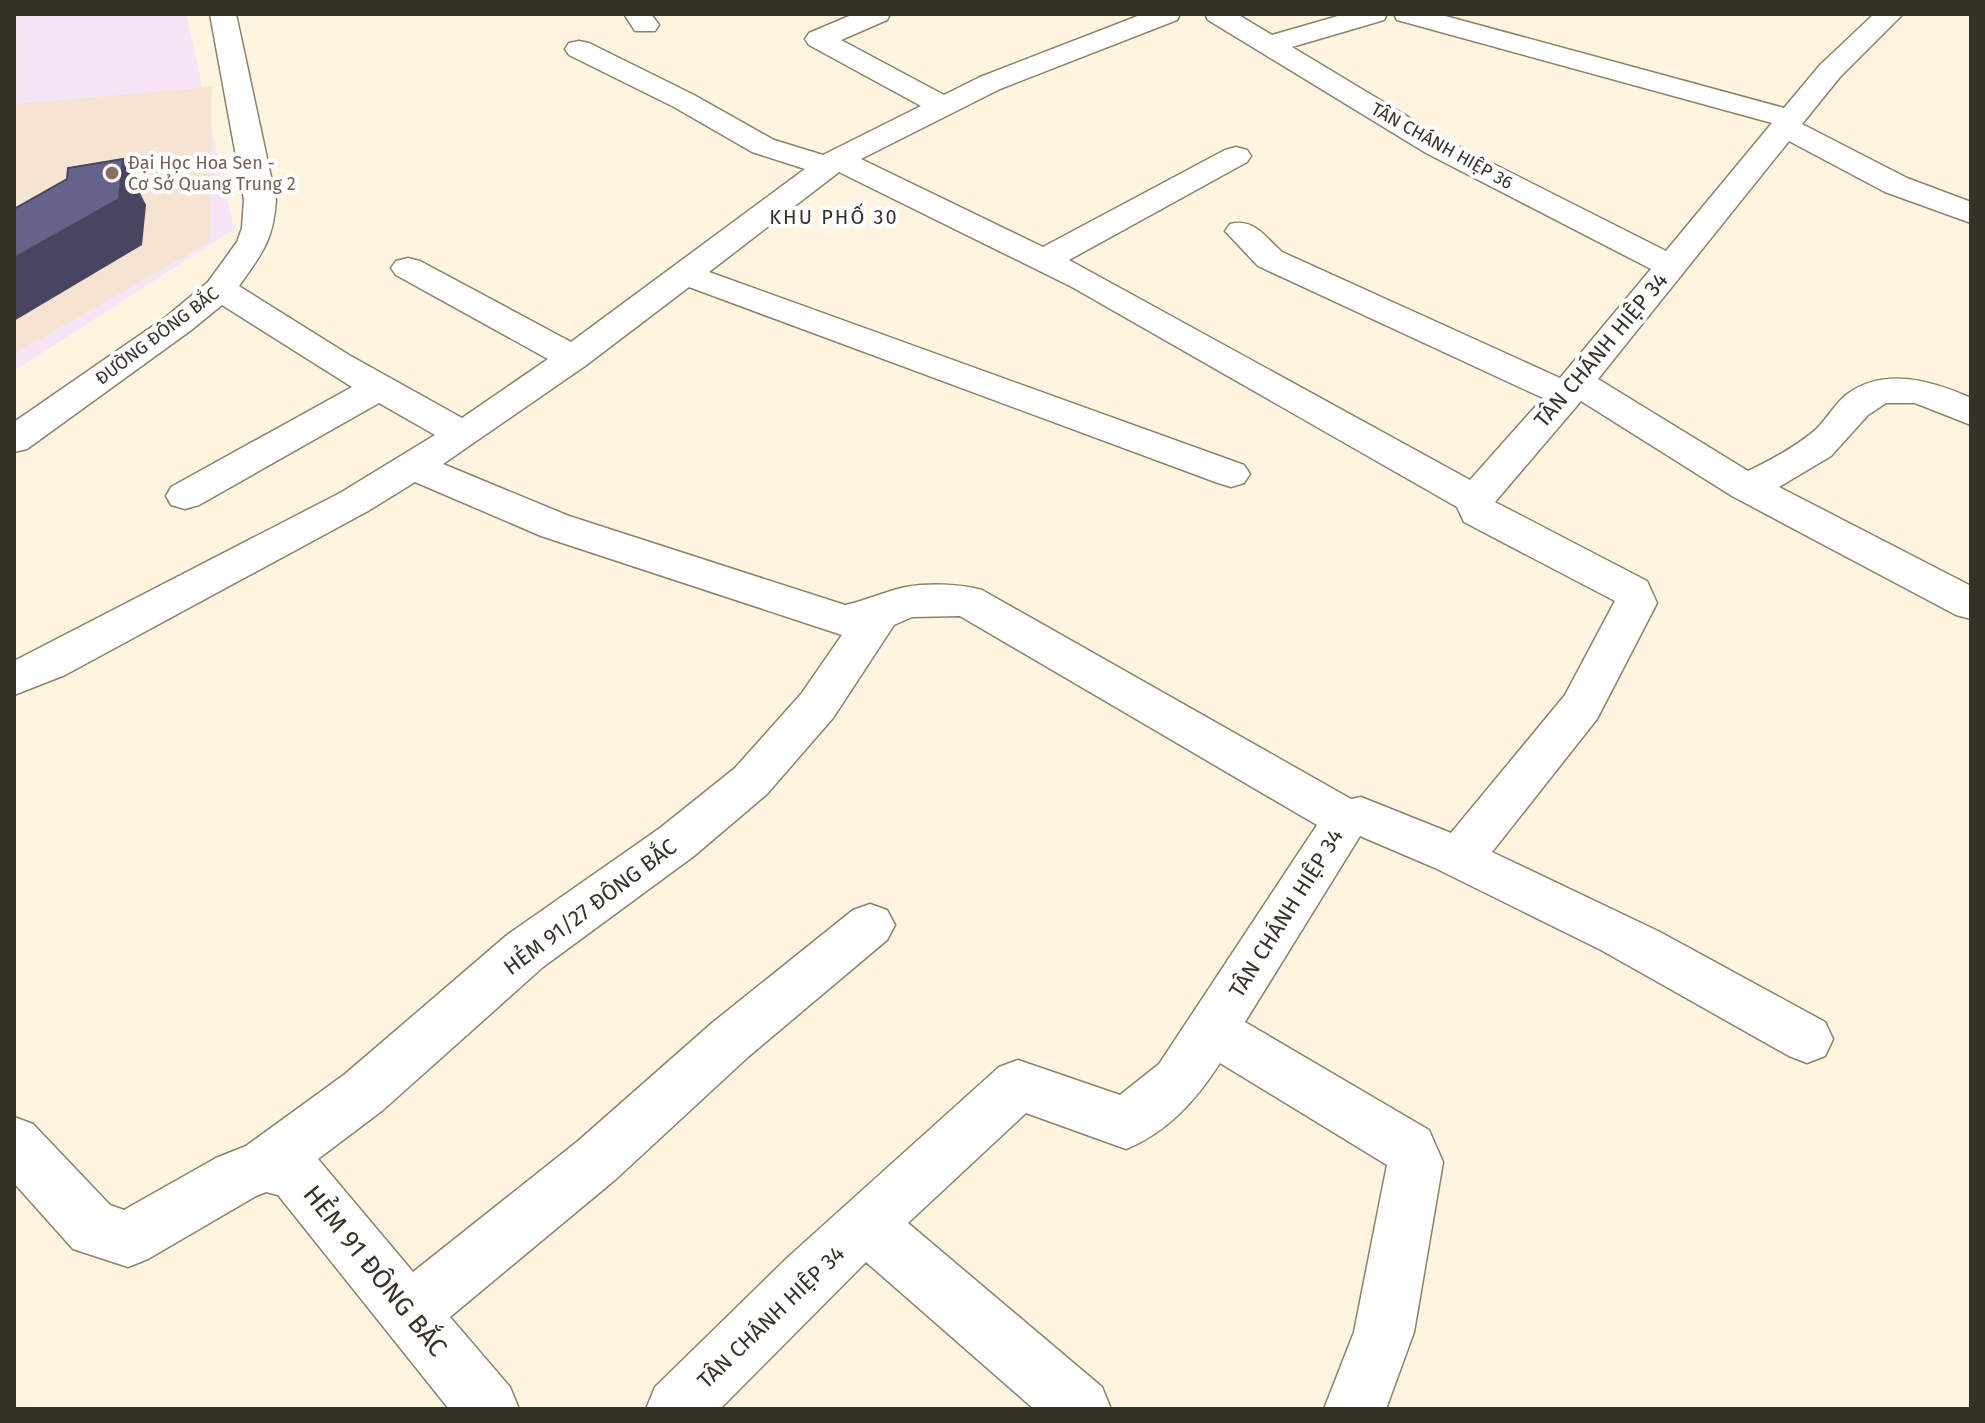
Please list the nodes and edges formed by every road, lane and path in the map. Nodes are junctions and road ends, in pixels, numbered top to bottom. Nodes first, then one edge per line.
1 (223, 14) edge
2 (877, 14) edge
3 (1167, 14) edge
4 (1218, 14) edge
5 (1374, 14) edge
6 (1407, 14) edge
7 (1890, 14) edge
8 (1269, 45) junction
9 (579, 49) dead end
10 (943, 106) junction
11 (1788, 123) junction
12 (1236, 156) dead end
13 (832, 163) junction
14 (1971, 213) edge
15 (1241, 231) dead end
16 (1044, 260) junction
17 (1672, 267) junction
18 (408, 268) dead end
19 (684, 274) junction
20 (220, 289) junction
21 (573, 358) junction
22 (379, 387) junction
23 (1571, 388) junction
24 (1971, 413) edge
25 (463, 435) junction
26 (14, 440) edge
27 (413, 466) junction
28 (1231, 474) dead end
29 (1746, 487) junction
30 (185, 496) dead end
31 (1475, 500) junction
32 (1971, 604) edge
33 (879, 614) junction
34 (14, 679) edge
35 (1346, 819) junction
36 (1452, 854) junction
37 (870, 925) dead end
38 (1212, 1030) junction
39 (1807, 1039) dead end
40 (14, 1143) edge
41 (265, 1165) junction
42 (866, 1225) junction
43 (409, 1313) junction
44 (488, 1409) edge
45 (677, 1409) edge
46 (1080, 1409) edge
47 (1355, 1409) edge

1 - 20 street, ĐƯỜNG ĐÔNG BẮC
2 - 10 street
3 - 10 street
4 - 8 street, TÂN CHÁNH HIỆP 36
5 - 8 street
6 - 11 street
7 - 11 street, TÂN CHÁNH HIỆP 34
8 - 17 street, TÂN CHÁNH HIỆP 36
9 - 13 street
10 - 13 street
11 - 14 street
11 - 17 street, TÂN CHÁNH HIỆP 34
12 - 16 street
13 - 16 street
13 - 19 street
15 - 23 street
16 - 31 street
17 - 23 street, TÂN CHÁNH HIỆP 34
18 - 21 street
19 - 21 street
19 - 28 street
20 - 22 street
20 - 26 street, ĐƯỜNG ĐÔNG BẮC
21 - 25 street
22 - 25 street
22 - 30 street
23 - 29 street
23 - 31 street, TÂN CHÁNH HIỆP 34
24 - 29 street
25 - 27 street
27 - 33 street
27 - 34 street
29 - 32 street
31 - 36 street
33 - 35 street
33 - 41 street, HẺM 91/27 ĐÔNG BẮC
35 - 36 street, TÂN CHÁNH HIỆP 34
35 - 38 street, TÂN CHÁNH HIỆP 34
36 - 39 street, TÂN CHÁNH HIỆP 34
37 - 43 street
38 - 42 street, TÂN CHÁNH HIỆP 34
38 - 47 street
40 - 41 street
41 - 43 street, HẺM 91 ĐÔNG BẮC
42 - 45 street, TÂN CHÁNH HIỆP 34
42 - 46 street
43 - 44 street, HẺM 91 ĐÔNG BẮC

